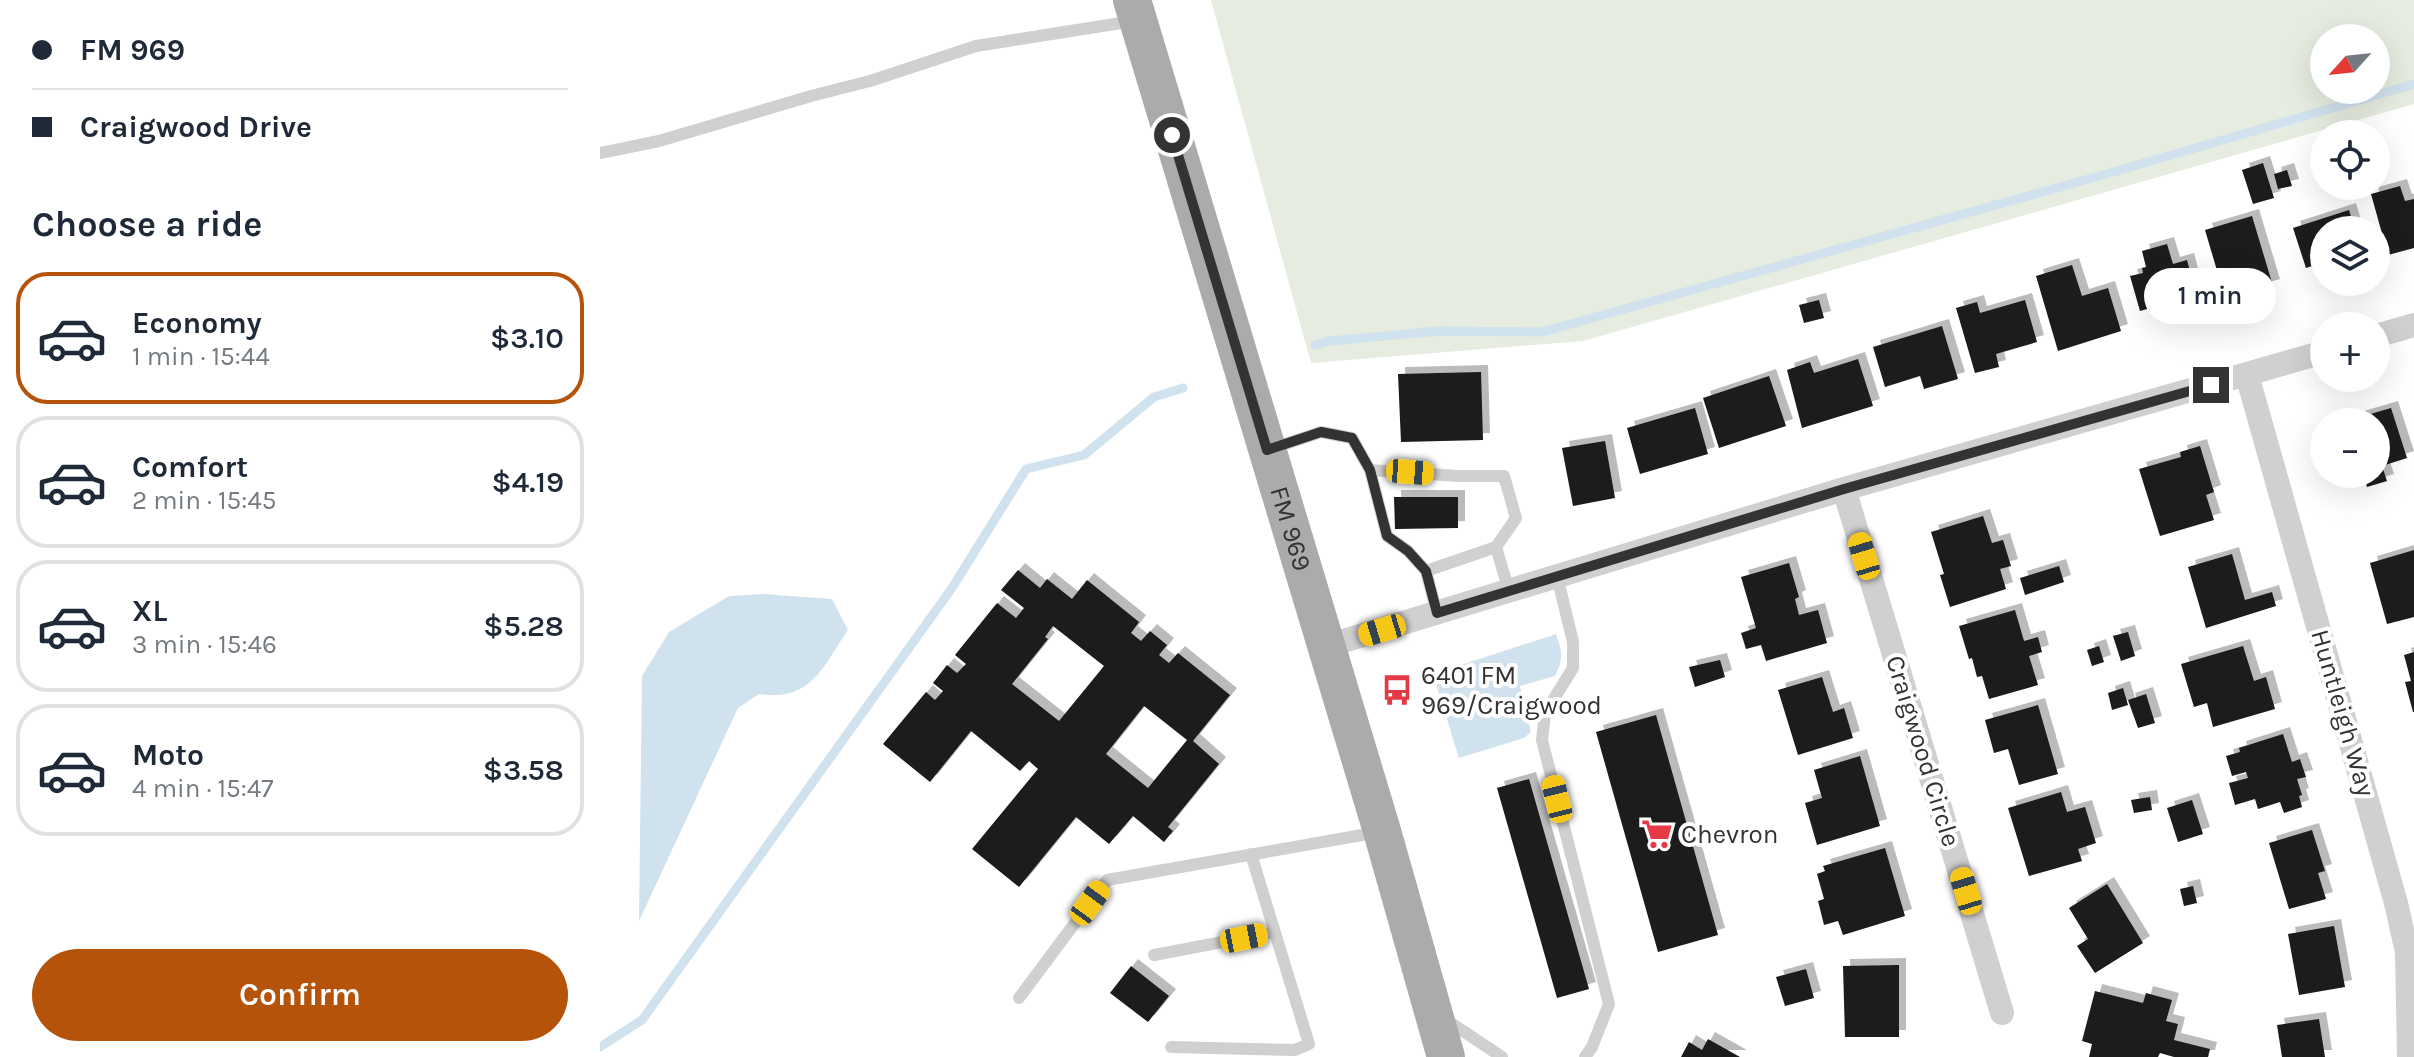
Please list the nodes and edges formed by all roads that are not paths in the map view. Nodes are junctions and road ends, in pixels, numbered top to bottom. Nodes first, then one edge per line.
1 (1135, 10) edge
2 (600, 153) edge
3 (2414, 325) edge
4 (2390, 332) edge
5 (2310, 356) edge
6 (2247, 375) junction
7 (1267, 450) junction
8 (1370, 470) junction
9 (1844, 489) junction
10 (1496, 547) junction
11 (1426, 571) junction
12 (1557, 576) junction
13 (1509, 591) junction
14 (1437, 613) junction
15 (1327, 646) junction
16 (1382, 831) junction
17 (1251, 854) junction
18 (1275, 932) junction
19 (1154, 955) dead end
20 (1019, 998) dead end
21 (1433, 1010) junction
22 (2002, 1013) dead end
23 (1171, 1047) dead end
24 (1446, 1057) edge
25 (1502, 1057) edge
26 (1585, 1057) edge
27 (2409, 1057) edge

1 - 2 lane
1 - 7 main road, FM 969 / FM 969
3 - 4 street
5 - 6 street
6 - 9 street
6 - 27 street, Huntleigh Way
7 - 8 lane
7 - 15 main road, FM 969 / FM 969
8 - 10 lane
8 - 11 lane
9 - 12 street
9 - 22 street, Craigwood Circle
10 - 11 lane
10 - 13 lane
11 - 14 lane
12 - 13 street
12 - 26 lane
13 - 14 street
14 - 15 street
15 - 16 main road, FM 969 / FM 969
16 - 17 lane
16 - 21 main road, FM 969 / FM 969
17 - 18 lane
17 - 20 lane
18 - 19 lane
18 - 23 lane
21 - 24 main road, FM 969 / FM 969
21 - 25 lane

